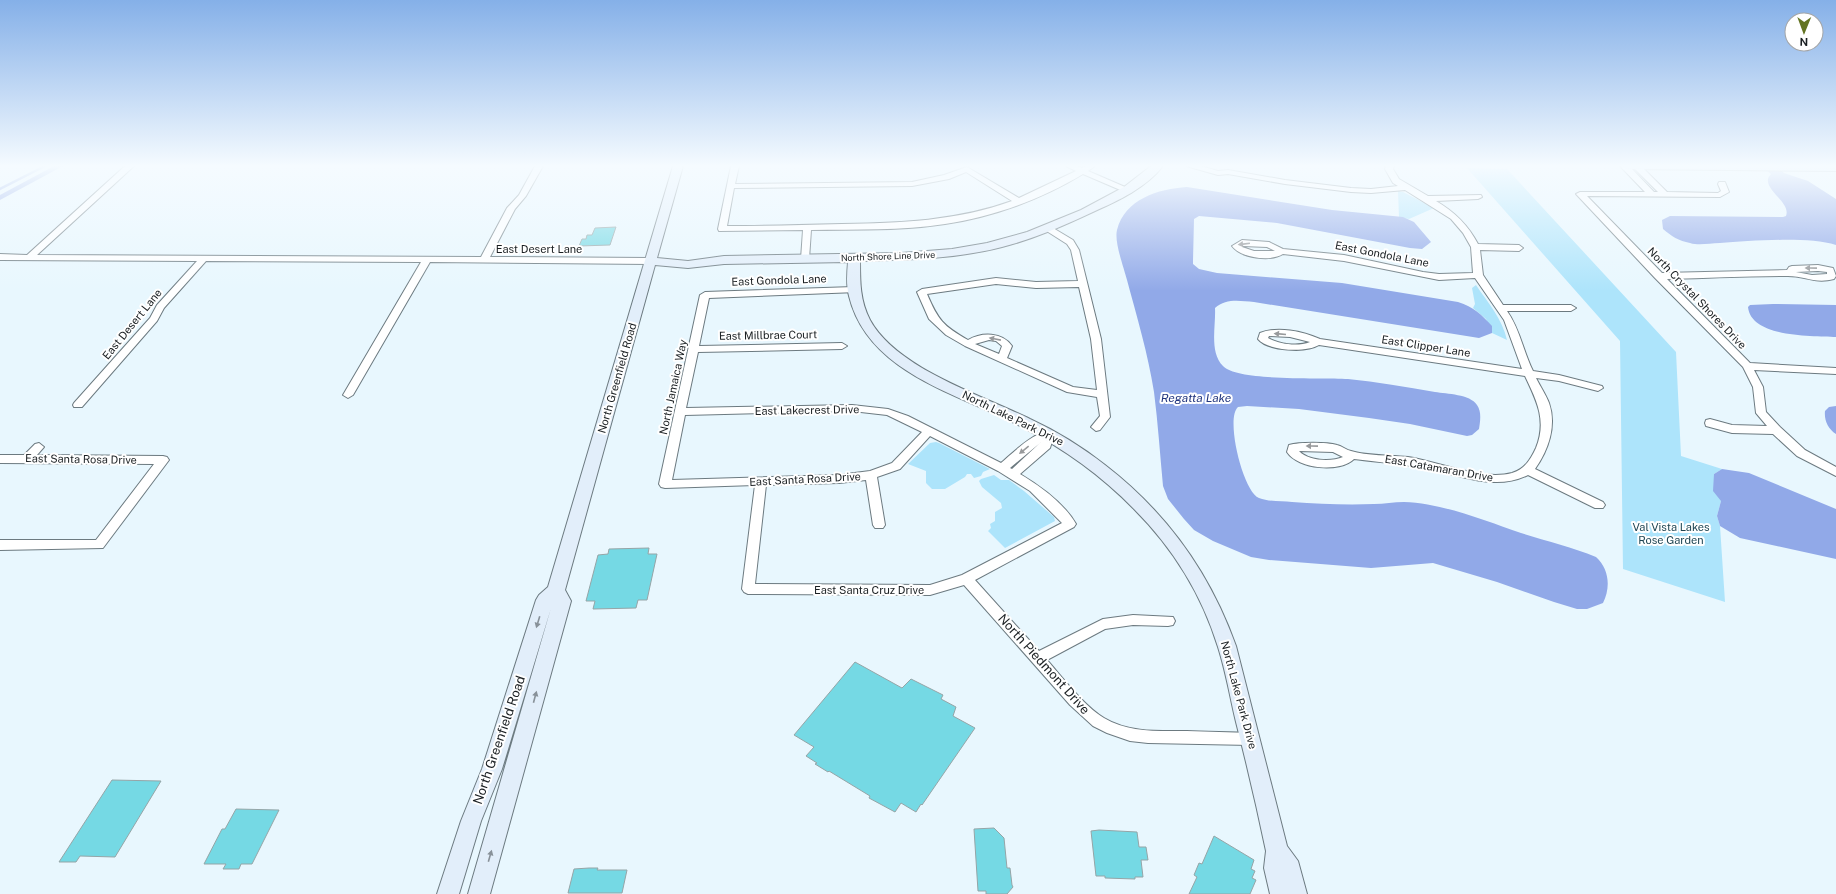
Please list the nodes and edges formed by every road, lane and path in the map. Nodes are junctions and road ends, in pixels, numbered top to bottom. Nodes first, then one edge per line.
1 (84, 208) edge
2 (511, 208) edge
3 (666, 208) edge
4 (726, 208) edge
5 (998, 208) edge
6 (1095, 208) edge
7 (1440, 208) edge
8 (1593, 208) edge
9 (807, 227) junction
10 (1048, 228) junction
11 (1475, 247) junction
12 (1519, 248) dead end
13 (1281, 250) dead end
14 (0, 257) edge
15 (29, 258) junction
16 (204, 258) junction
17 (854, 258) junction
18 (805, 259) junction
19 (427, 260) junction
20 (484, 261) junction
21 (651, 261) junction
22 (1791, 273) dead end
23 (1478, 275) junction
24 (1658, 276) junction
25 (1084, 284) junction
26 (854, 290) junction
27 (705, 295) joint
28 (1501, 308) junction
29 (1571, 308) dead end
30 (1317, 342) dead end
31 (968, 344) junction
32 (842, 346) dead end
33 (694, 349) junction
34 (1001, 358) junction
35 (1747, 366) junction
36 (1836, 371) edge
37 (1531, 374) junction
38 (1598, 388) dead end
39 (1102, 394) junction
40 (348, 395) dead end
41 (78, 405) dead end
42 (680, 412) junction
43 (1710, 423) dead end
44 (1096, 427) dead end
45 (1776, 430) junction
46 (929, 431) junction
47 (1049, 435) junction
48 (39, 447) dead end
49 (1349, 455) dead end
50 (0, 459) edge
51 (27, 459) junction
52 (1002, 468) junction
53 (1528, 470) junction
54 (1836, 472) edge
55 (871, 475) junction
56 (1012, 475) junction
57 (761, 482) junction
58 (665, 484) joint
59 (1599, 505) dead end
60 (1070, 524) joint
61 (878, 525) dead end
62 (0, 545) edge
63 (966, 579) junction
64 (556, 590) junction
65 (1168, 621) dead end
66 (547, 652) junction
67 (527, 658) junction
68 (1038, 658) junction
69 (524, 735) junction
70 (1251, 739) junction
71 (501, 741) junction
72 (1277, 851) junction
73 (448, 894) edge
74 (479, 894) edge
75 (1281, 894) edge
76 (1296, 894) edge

1 - 15 street
2 - 20 street
3 - 21 street, North Greenfield Road
4 - 9 street
5 - 9 street
6 - 10 street, North Shore Line Drive
7 - 11 street
8 - 24 street, North Crystal Shores Drive
9 - 18 street
10 - 17 street, North Shore Line Drive
10 - 25 street
11 - 12 street
11 - 23 street
13 - 23 street, East Gondola Lane
14 - 15 street, East Desert Lane
15 - 16 street, East Desert Lane
16 - 19 street, East Desert Lane
16 - 41 street, East Desert Lane
17 - 18 street, North Shore Line Drive
17 - 26 street, North Lake Park Drive
18 - 21 street, North Shore Line Drive
19 - 20 street, East Desert Lane
19 - 40 street
20 - 21 street, East Desert Lane
21 - 64 street, North Greenfield Road
22 - 24 street
23 - 28 street
24 - 35 street, North Crystal Shores Drive
25 - 31 street
25 - 39 street
26 - 27 street, East Gondola Lane
26 - 47 street, North Lake Park Drive
27 - 33 street, North Jamaica Way
28 - 29 street
28 - 37 street
30 - 37 street, East Clipper Lane
31 - 34 street
34 -> 31 street
32 - 33 street, East Millbrae Court
33 - 42 street, North Jamaica Way
34 - 39 street
35 - 36 street
35 - 45 street, North Crystal Shores Drive
37 - 38 street, East Clipper Lane
37 - 53 street
39 - 44 street
42 - 46 street, East Lakecrest Drive
42 - 58 street, North Jamaica Way
43 - 45 street
45 - 54 street
46 - 52 street, East Lakecrest Drive
46 - 55 street, East Santa Rosa Drive
47 -> 52 street
47 - 56 street
47 - 70 street, North Lake Park Drive
48 - 51 street
49 - 53 street, East Catamaran Drive
50 - 51 street, East Santa Rosa Drive
51 - 62 street, East Santa Rosa Drive
52 - 56 street, East Lakecrest Drive
53 - 59 street
55 - 57 street, East Santa Rosa Drive
55 - 61 street
56 - 60 street, East Lakecrest Drive
57 - 58 street, East Santa Rosa Drive
57 - 63 street, East Santa Cruz Drive
60 - 63 street, East Santa Cruz Drive
63 - 68 street, North Piedmont Drive
64 - 66 street, North Greenfield Road
64 -> 67 street, North Greenfield Road
65 - 68 street
66 - 67 street
69 -> 66 street, North Greenfield Road
67 - 71 street, North Greenfield Road
68 - 70 street, North Piedmont Drive
69 - 71 street
74 -> 69 street, North Greenfield Road
70 - 72 street, North Lake Park Drive
71 - 73 street, North Greenfield Road
72 - 75 street, North Lake Park Drive
72 - 76 street, North Lake Park Drive

